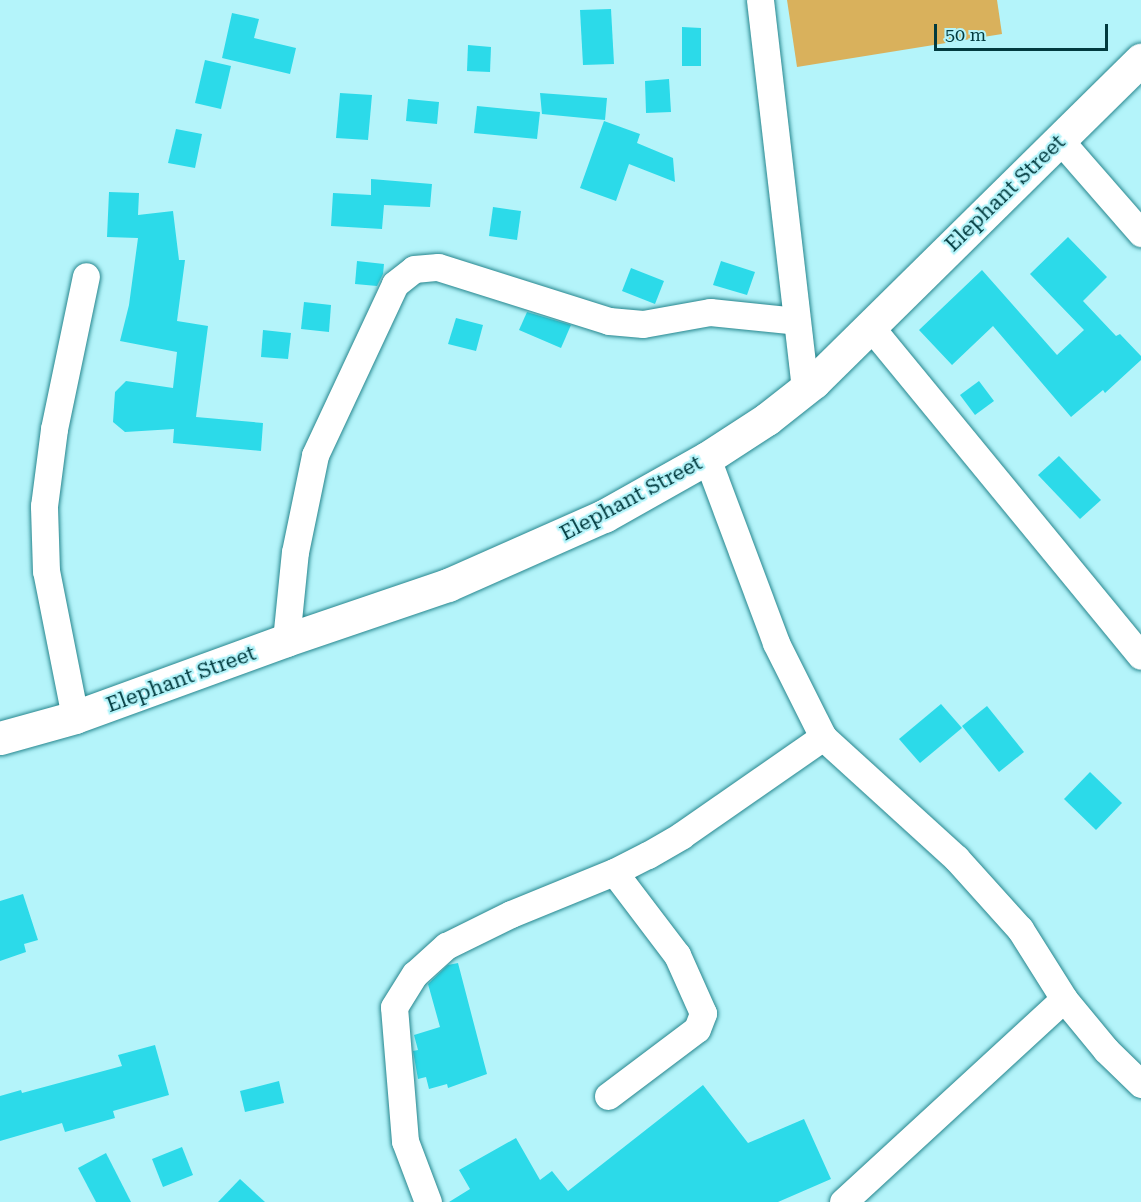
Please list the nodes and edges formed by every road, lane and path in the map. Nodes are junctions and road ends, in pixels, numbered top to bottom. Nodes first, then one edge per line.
1 (760, 0) edge
2 (1141, 60) edge
3 (1059, 139) junction
4 (1141, 233) edge
5 (86, 276) dead end
6 (797, 321) junction
7 (869, 325) junction
8 (805, 389) junction
9 (707, 458) junction
10 (286, 640) junction
11 (1141, 656) edge
12 (75, 717) junction
13 (823, 737) junction
14 (0, 738) edge
15 (614, 872) junction
16 (1064, 999) junction
17 (1141, 1084) edge
18 (608, 1096) dead end
19 (428, 1202) edge
20 (843, 1202) edge

1 - 6 street
2 - 3 main road, Elephant Street
3 - 4 street
3 - 7 main road, Elephant Street
5 - 12 street
6 - 8 street
6 - 10 street
7 - 8 main road, Elephant Street
7 - 11 street
8 - 9 main road, Elephant Street
9 - 10 main road, Elephant Street
9 - 13 street
10 - 12 main road, Elephant Street
12 - 14 main road, Elephant Street
13 - 15 street
13 - 16 street
15 - 18 street
15 - 19 street
16 - 17 street
16 - 20 street

